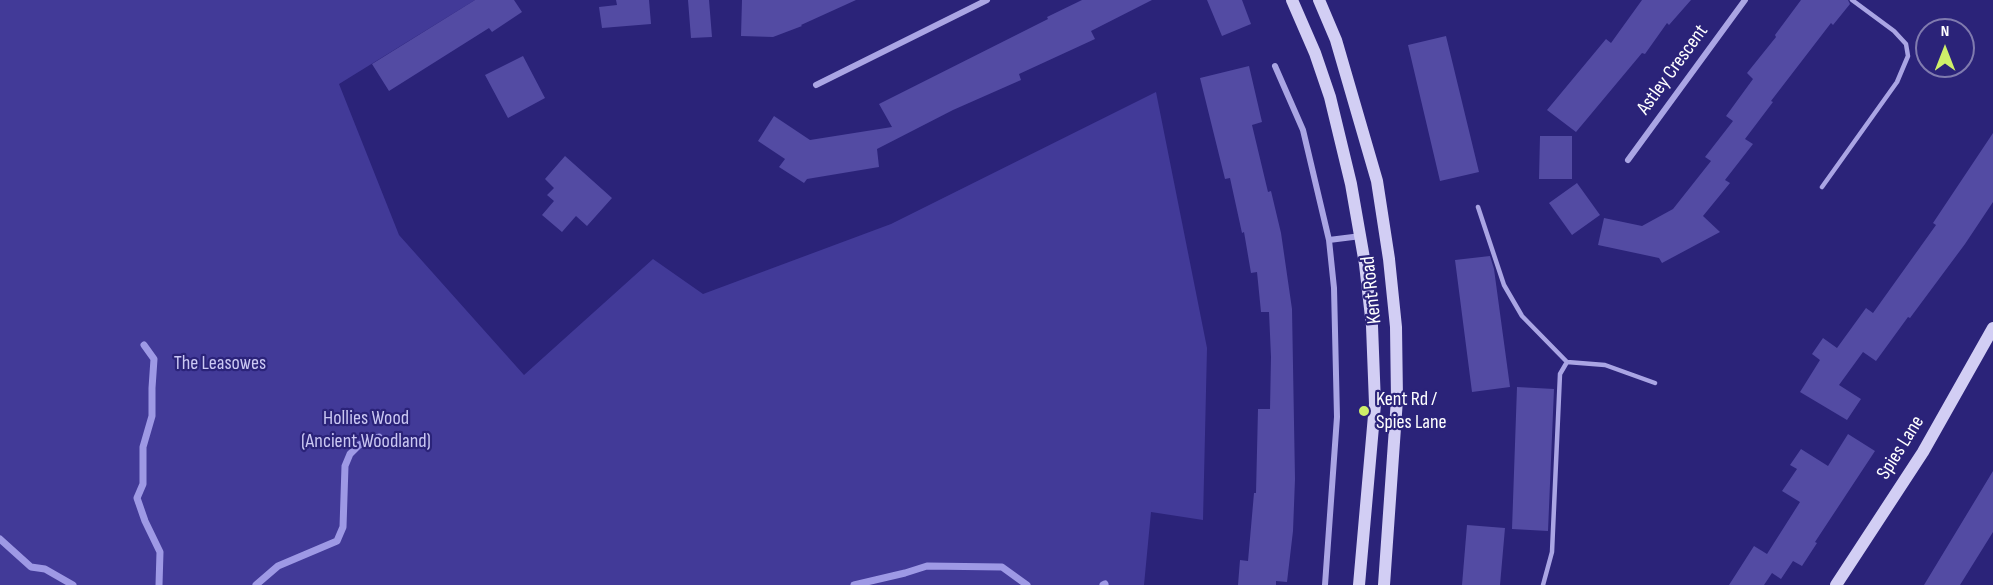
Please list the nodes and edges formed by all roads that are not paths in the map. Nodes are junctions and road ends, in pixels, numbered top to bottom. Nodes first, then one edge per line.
1 (987, 0) edge
2 (1292, 0) edge
3 (1318, 0) edge
4 (1745, 0) edge
5 (1852, 0) edge
6 (1275, 66) dead end
7 (816, 85) dead end
8 (1628, 160) dead end
9 (1822, 187) dead end
10 (1478, 207) dead end
11 (1361, 236) junction
12 (1329, 240) junction
13 (1993, 328) edge
14 (1567, 362) junction
15 (1655, 383) dead end
16 (1325, 585) edge
17 (1359, 585) edge
18 (1384, 585) edge
19 (1543, 585) edge
20 (1836, 585) edge

1 - 7 street
2 - 11 main road, Kent Road
3 - 18 main road, Kent Road
4 - 8 street, Astley Crescent
5 - 9 lane
6 - 12 street, Kent Road
10 - 14 lane
11 - 12 street, Kent Road
11 - 17 main road, Kent Road
12 - 16 street, Kent Road
13 - 20 main road, Spies Lane
14 - 15 lane
14 - 19 lane

